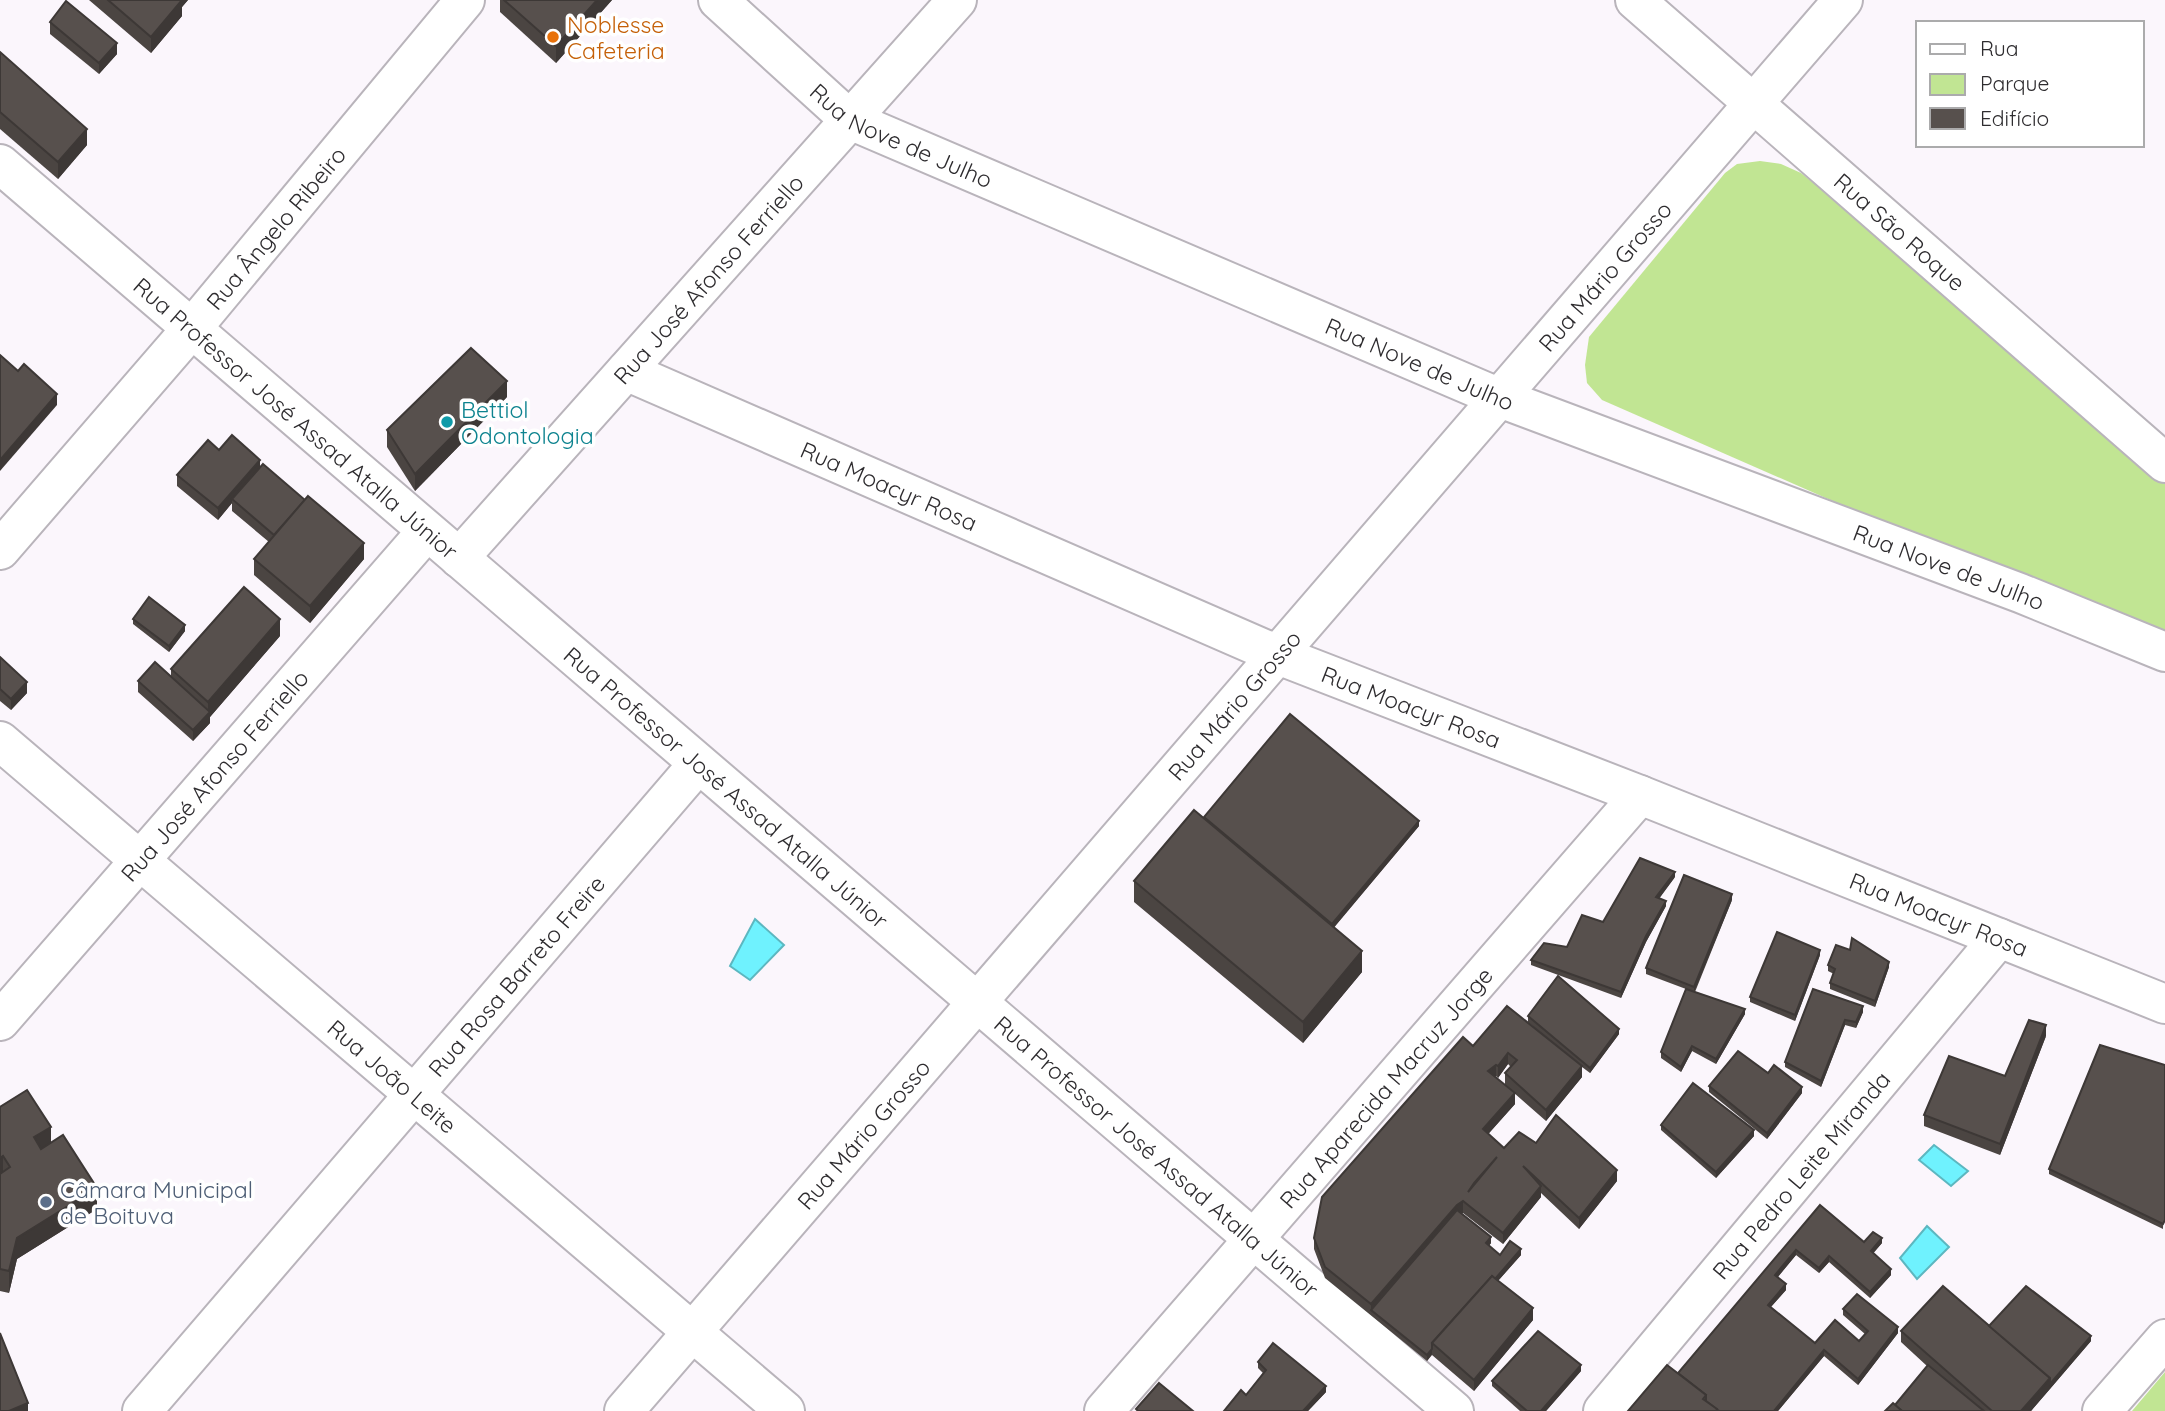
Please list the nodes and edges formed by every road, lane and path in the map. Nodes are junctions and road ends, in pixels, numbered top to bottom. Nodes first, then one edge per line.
1 (465, 0) edge
2 (718, 0) edge
3 (957, 0) edge
4 (1635, 0) edge
5 (1843, 0) edge
6 (1755, 102) junction
7 (850, 120) junction
8 (0, 164) edge
9 (193, 327) junction
10 (626, 371) junction
11 (1500, 398) junction
12 (2165, 463) edge
13 (426, 531) junction
14 (0, 550) edge
15 (459, 558) junction
16 (2165, 652) edge
17 (1278, 655) junction
18 (0, 741) edge
19 (698, 764) junction
20 (1640, 794) junction
21 (139, 861) junction
22 (1999, 938) junction
23 (977, 1003) junction
24 (2165, 1004) edge
25 (0, 1021) edge
26 (413, 1094) junction
27 (1254, 1239) junction
28 (693, 1332) junction
29 (2165, 1339) edge
30 (142, 1411) edge
31 (624, 1411) edge
32 (785, 1411) edge
33 (1104, 1411) edge
34 (1454, 1411) edge
35 (1603, 1411) edge
36 (2102, 1411) edge

1 - 9 street, Rua Ângelo Ribeiro
2 - 7 street, Rua Nove de Julho
3 - 7 street, Rua José Afonso Ferriello
4 - 6 street, Rua São Roque
5 - 6 street, Rua Mário Grosso
6 - 11 street, Rua Mário Grosso
6 - 12 street, Rua São Roque
7 - 10 street, Rua José Afonso Ferriello
7 - 11 street, Rua Nove de Julho
8 - 9 street, Rua Professor José Assad Atalla Júnior
9 - 13 street, Rua Professor José Assad Atalla Júnior
9 - 14 street, Rua Ângelo Ribeiro
10 - 15 street, Rua José Afonso Ferriello
10 - 17 street, Rua Moacyr Rosa
11 - 16 street, Rua Nove de Julho
11 - 17 street, Rua Mário Grosso
13 - 15 street, Rua Professor José Assad Atalla Júnior
13 - 21 street, Rua José Afonso Ferriello
15 - 19 street, Rua Professor José Assad Atalla Júnior
17 - 20 street, Rua Moacyr Rosa
17 - 23 street, Rua Mário Grosso
18 - 21 street, Rua João Leite
19 - 23 street, Rua Professor José Assad Atalla Júnior
19 - 26 street, Rua Rosa Barreto Freire
20 - 22 street, Rua Moacyr Rosa
20 - 27 street, Rua Aparecida Macruz Jorge
21 - 25 street, Rua José Afonso Ferriello
21 - 26 street, Rua João Leite
22 - 24 street, Rua Moacyr Rosa
22 - 35 street, Rua Pedro Leite Miranda
23 - 27 street, Rua Professor José Assad Atalla Júnior
23 - 28 street, Rua Mário Grosso
26 - 28 street, Rua João Leite
26 - 30 street, Rua Rosa Barreto Freire
27 - 33 street, Rua Aparecida Macruz Jorge
27 - 34 street, Rua Professor José Assad Atalla Júnior
28 - 31 street, Rua Mário Grosso
28 - 32 street, Rua João Leite
29 - 36 street

